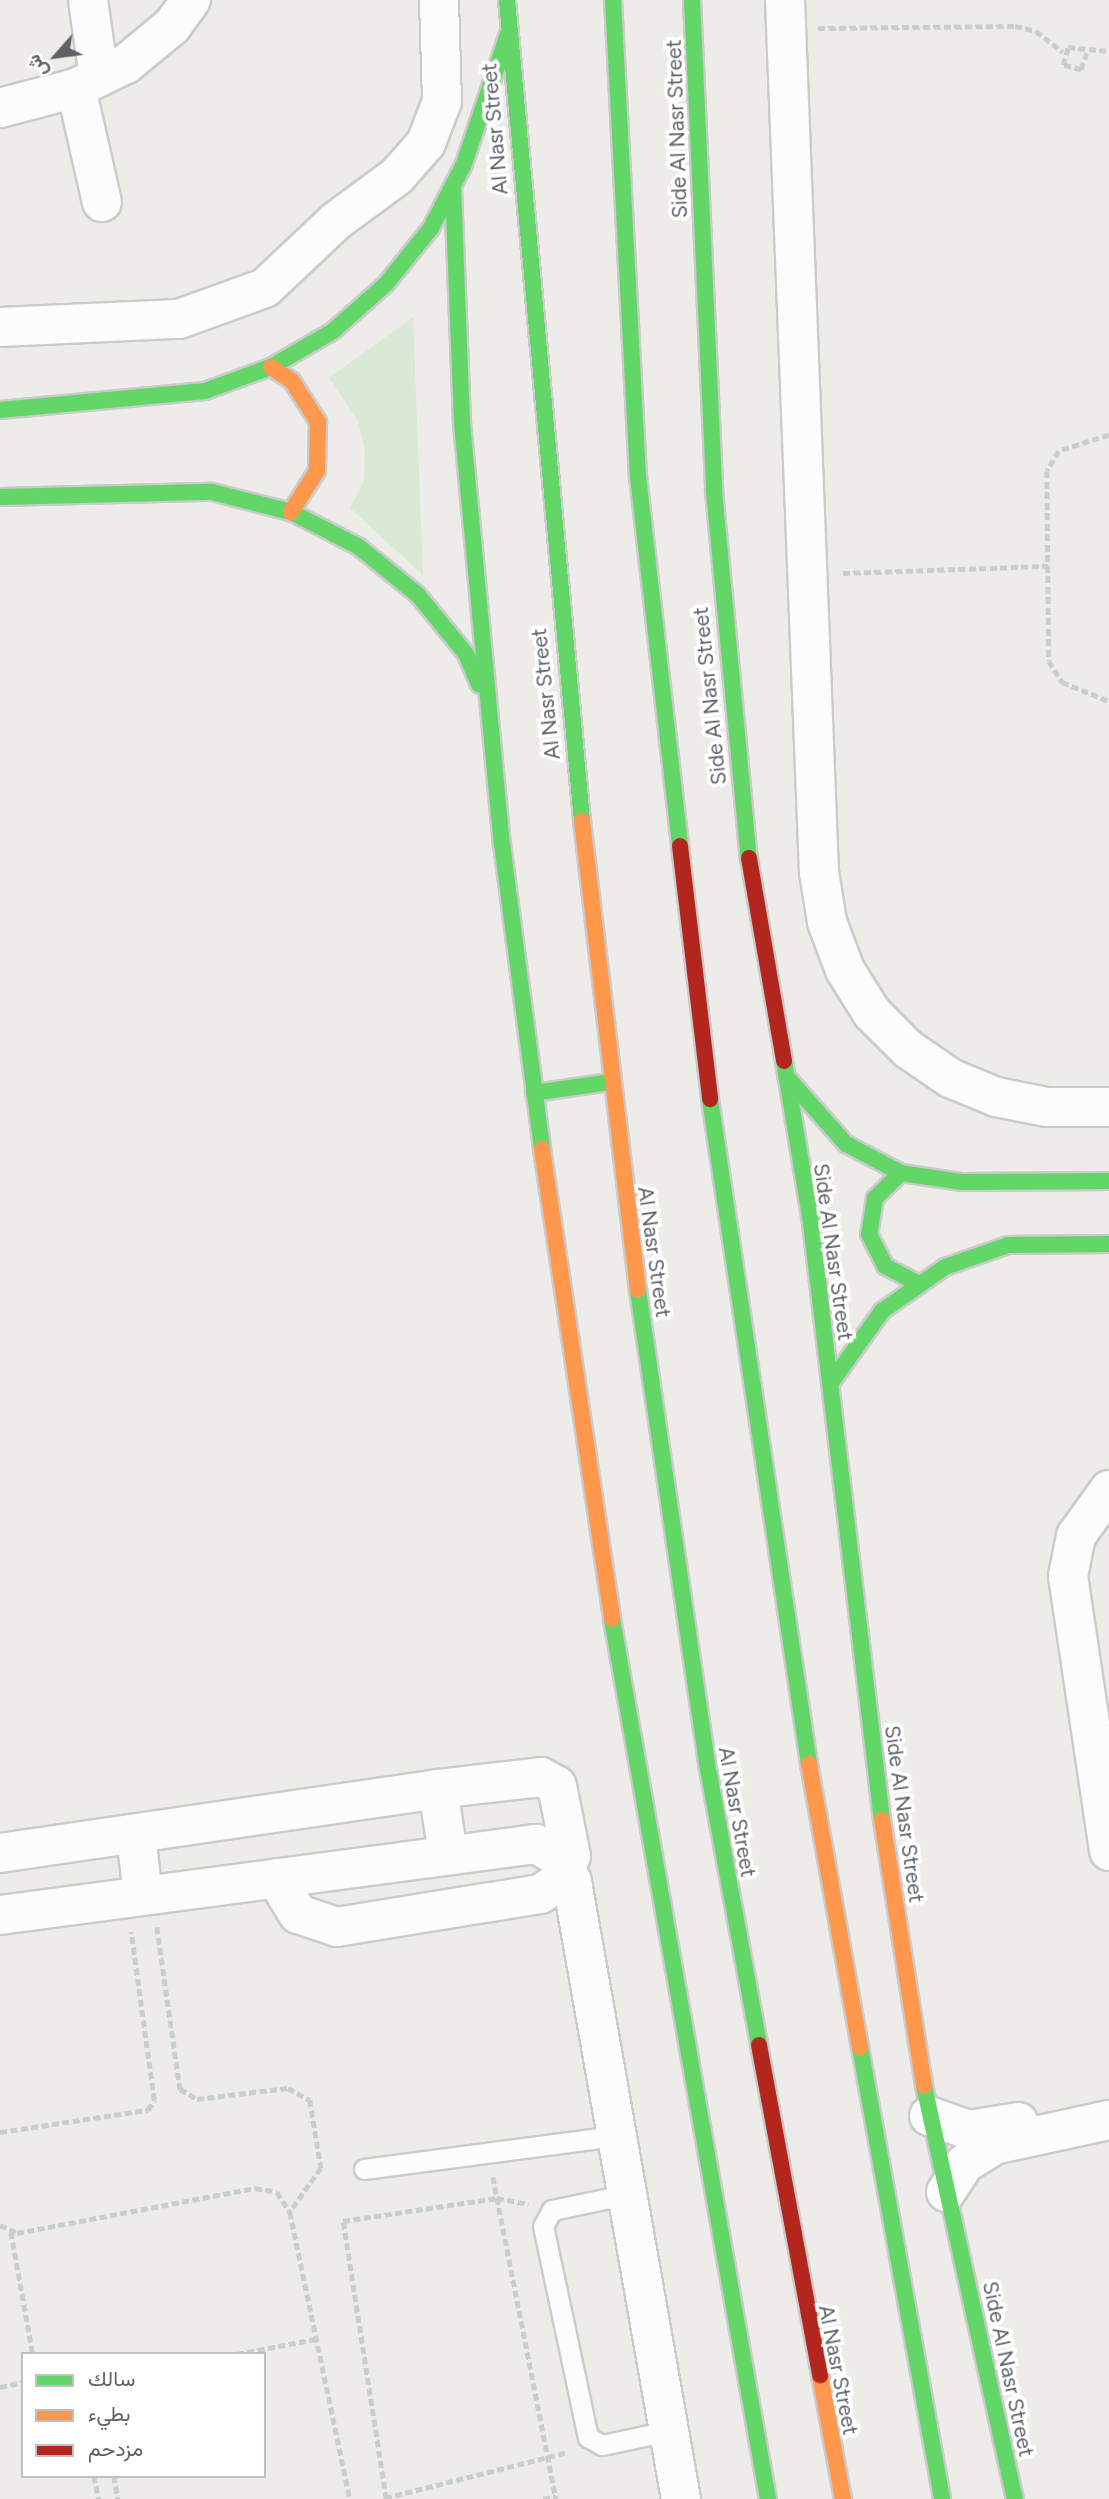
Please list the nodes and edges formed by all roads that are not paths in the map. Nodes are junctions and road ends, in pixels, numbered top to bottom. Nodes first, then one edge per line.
1 (88, 0) edge
2 (191, 0) edge
3 (439, 0) edge
4 (507, 0) edge
5 (613, 0) edge
6 (692, 0) edge
7 (785, 14) edge
8 (508, 34) junction
9 (87, 82) junction
10 (0, 108) edge
11 (453, 188) junction
12 (102, 202) dead end
13 (0, 327) edge
14 (271, 367) junction
15 (0, 410) edge
16 (0, 497) edge
17 (291, 512) junction
18 (487, 704) junction
19 (783, 1070) junction
20 (610, 1082) junction
21 (534, 1093) junction
22 (1109, 1107) edge
23 (901, 1173) junction
24 (1109, 1181) edge
25 (1109, 1244) edge
26 (917, 1283) junction
27 (830, 1384) junction
28 (1109, 1490) edge
29 (438, 1789) junction
30 (136, 1834) junction
31 (1109, 1851) edge
32 (0, 1853) edge
33 (449, 1854) junction
34 (568, 1869) junction
35 (276, 1878) junction
36 (141, 1897) junction
37 (0, 1915) edge
38 (1109, 2102) edge
39 (929, 2116) junction
40 (1109, 2120) edge
41 (613, 2136) junction
42 (364, 2169) dead end
43 (946, 2192) junction
44 (624, 2195) junction
45 (668, 2431) junction
46 (681, 2499) edge
47 (768, 2499) edge
48 (843, 2499) edge
49 (942, 2499) edge
50 (1015, 2499) edge

1 - 9 street
2 - 9 street
3 - 13 street
4 - 8 main road, Al Nasr Street
5 - 49 main road
6 - 19 main road, Side Al Nasr Street
7 - 22 street
8 - 11 main road
8 - 20 main road, Al Nasr Street
9 - 10 street
9 - 12 street
11 - 14 main road
11 - 18 main road
14 - 15 main road
14 - 17 main road
16 - 17 main road
17 - 18 main road
18 - 21 main road
19 - 23 main road
19 - 27 main road, Side Al Nasr Street
20 - 21 main road
20 - 48 main road, Al Nasr Street
21 - 47 main road
23 - 24 main road
23 - 26 main road
25 - 26 main road
26 - 27 main road
27 - 39 main road, Side Al Nasr Street
28 - 31 street
29 - 30 street
29 - 33 street
29 - 34 street
30 - 32 street
30 - 36 street
33 - 34 street
33 - 35 street
34 - 35 street
34 - 41 street
35 - 36 street
36 - 37 street
38 - 39 street
39 - 43 main road, Side Al Nasr Street
40 - 43 street
41 - 42 lane
41 - 44 street
43 - 50 main road, Side Al Nasr Street
44 - 45 street
44 - 45 lane
45 - 46 street

